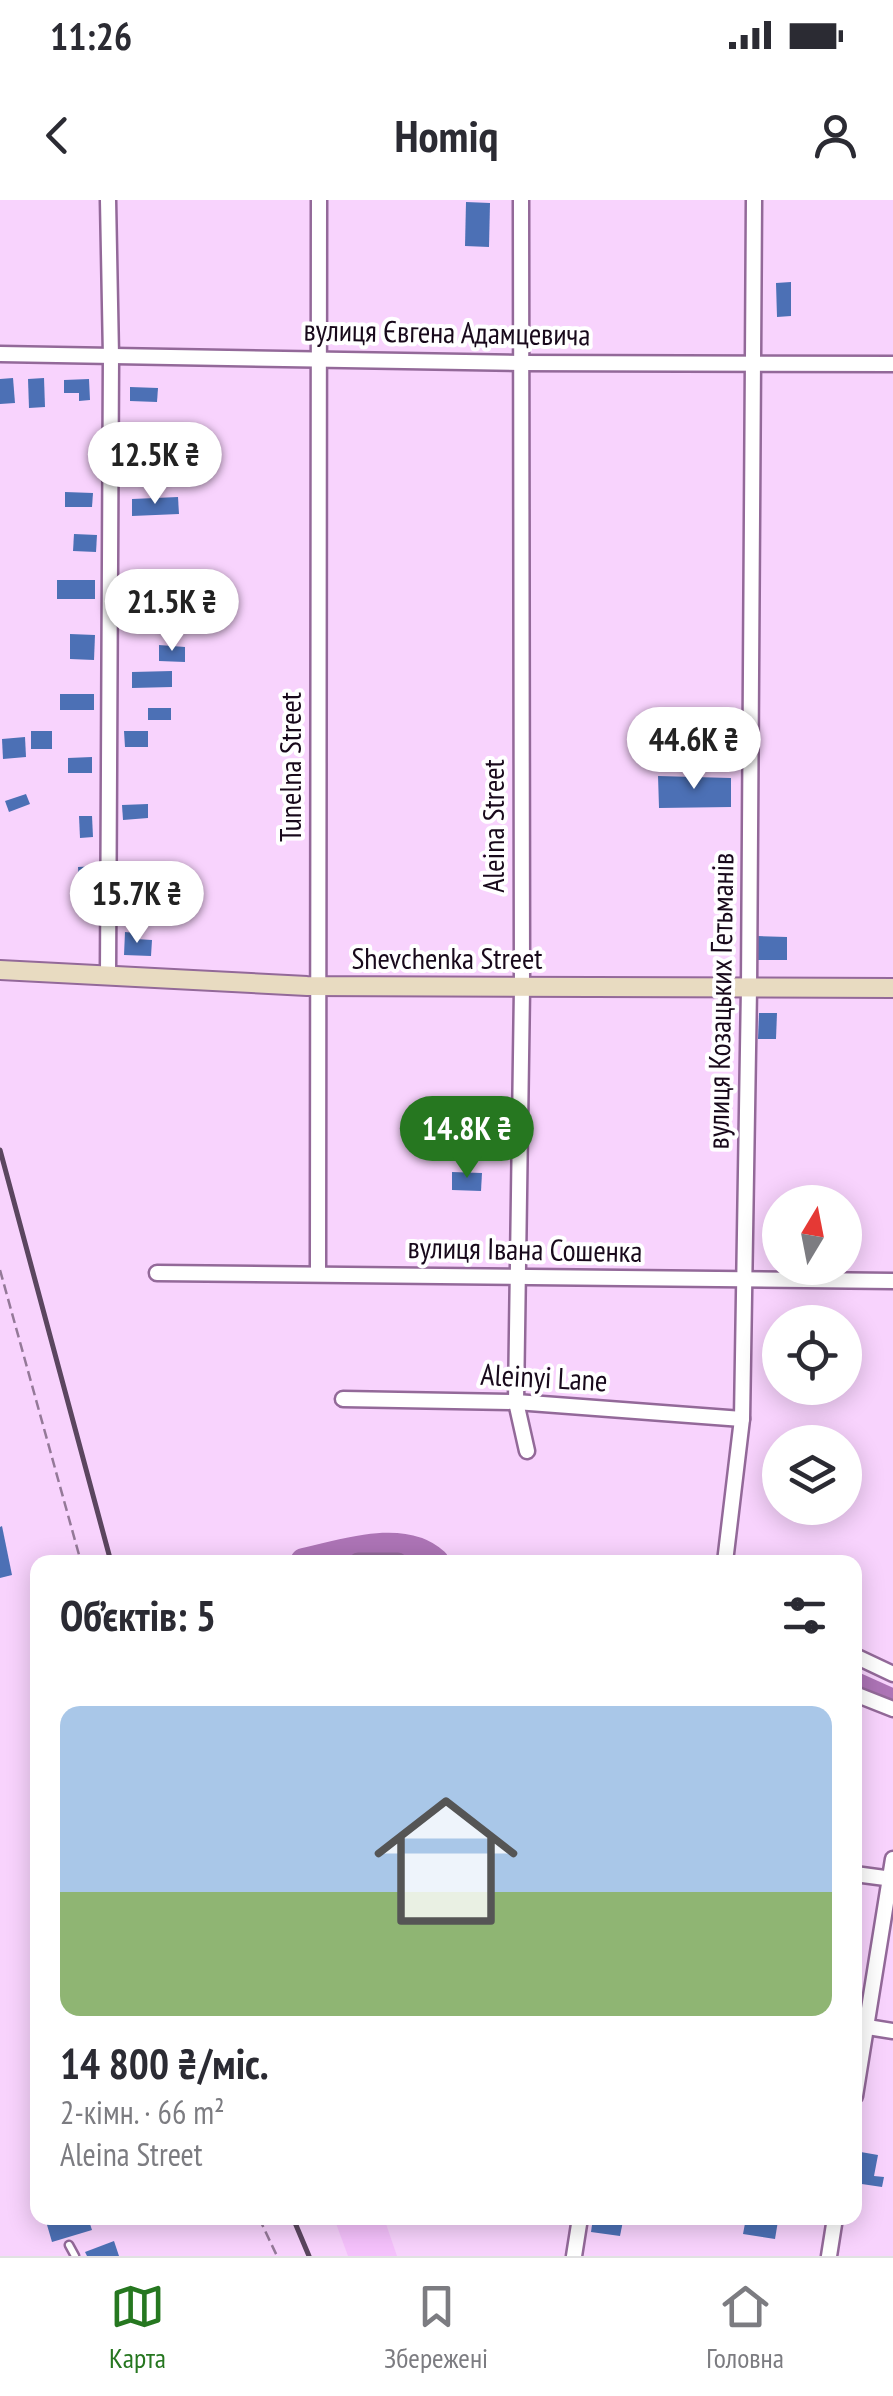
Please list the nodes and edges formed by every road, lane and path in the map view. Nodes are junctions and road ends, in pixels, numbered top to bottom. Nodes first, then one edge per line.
1 (108, 200) edge
2 (319, 200) edge
3 (521, 200) edge
4 (754, 200) edge
5 (0, 354) edge
6 (111, 356) junction
7 (320, 358) junction
8 (752, 361) junction
9 (520, 363) junction
10 (893, 364) edge
11 (0, 970) edge
12 (108, 975) junction
13 (318, 986) junction
14 (522, 988) junction
15 (749, 988) junction
16 (893, 988) edge
17 (0, 1270) edge
18 (157, 1274) dead end
19 (318, 1274) junction
20 (516, 1276) junction
21 (744, 1281) junction
22 (893, 1281) edge
23 (343, 1399) dead end
24 (516, 1402) junction
25 (742, 1419) junction
26 (527, 1451) dead end
27 (78, 1555) edge
28 (726, 1555) edge
29 (862, 1659) edge
30 (893, 1674) edge
31 (862, 1697) edge
32 (893, 1710) edge
33 (893, 1859) edge
34 (862, 1875) edge
35 (892, 1878) edge
36 (862, 2020) edge
37 (862, 2025) edge
38 (893, 2030) edge
39 (262, 2225) edge
40 (579, 2225) edge
41 (835, 2225) edge
42 (69, 2245) dead end
43 (75, 2256) edge
44 (277, 2256) edge
45 (574, 2256) edge
46 (829, 2256) edge

1 - 6 street
2 - 7 street, Tunelna Street
3 - 9 street, Aleina Street
4 - 8 street, вулиця Козацьких Гетьманів
5 - 6 street, вулиця Євгена Адамцевича
6 - 7 street, вулиця Євгена Адамцевича
6 - 12 street
7 - 9 street, вулиця Євгена Адамцевича
7 - 13 street, Tunelna Street
8 - 9 street, вулиця Євгена Адамцевича
8 - 10 street, вулиця Євгена Адамцевича
8 - 15 street, вулиця Козацьких Гетьманів
9 - 14 street, Aleina Street
11 - 12 street, Shevchenka Street
12 - 13 street, Shevchenka Street
13 - 14 street, Shevchenka Street
13 - 19 street, Tunelna Street
14 - 15 street, Shevchenka Street
14 - 20 street, Aleina Street
15 - 16 street, Shevchenka Street
15 - 21 street, вулиця Козацьких Гетьманів
17 - 27 path
18 - 19 street, вулиця Івана Сошенка
19 - 20 street, вулиця Івана Сошенка
20 - 21 street, вулиця Івана Сошенка
20 - 24 street, Aleina Street
21 - 22 street, вулиця Івана Сошенка
21 - 25 street, вулиця Козацьких Гетьманів
23 - 24 street, Aleinyi Lane
24 - 25 street, Aleinyi Lane
24 - 26 street, Aleina Street
25 - 28 street, вулиця Козацьких Гетьманів
29 - 30 street
31 - 32 street
33 - 35 street
34 - 35 street
35 - 36 street
37 - 38 street
39 - 44 path
40 - 45 street
41 - 46 street
42 - 43 lane

